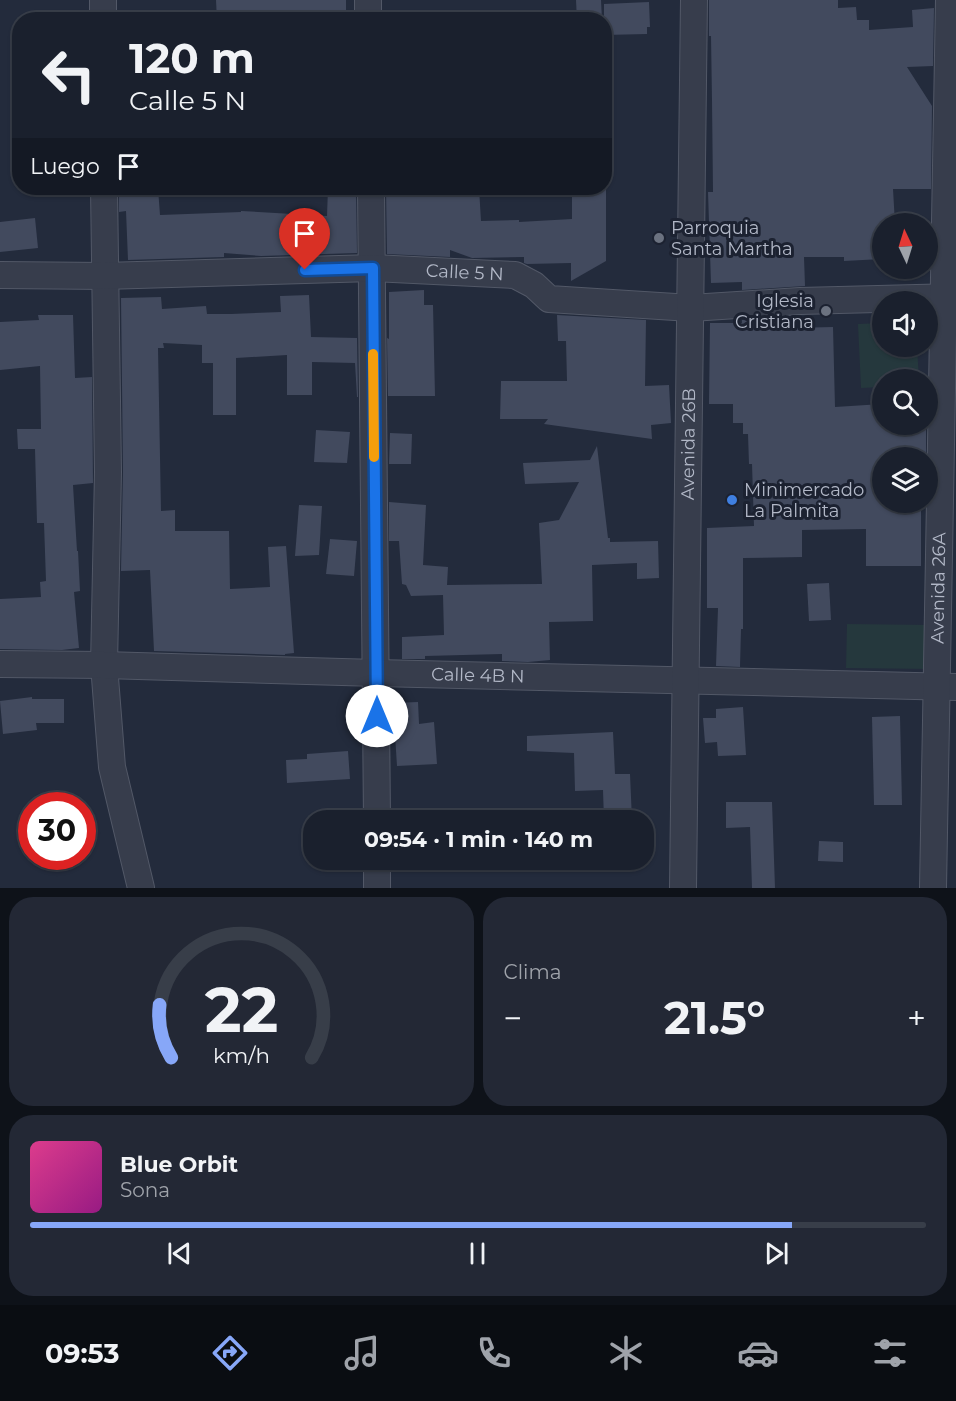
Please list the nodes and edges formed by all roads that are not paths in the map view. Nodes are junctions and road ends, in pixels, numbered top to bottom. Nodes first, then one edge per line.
1 (694, 0) edge
2 (949, 0) edge
3 (104, 195) edge
4 (371, 195) edge
5 (373, 268) junction
6 (0, 275) edge
7 (104, 276) junction
8 (950, 297) edge
9 (691, 308) junction
10 (0, 664) edge
11 (104, 665) junction
12 (376, 674) junction
13 (686, 680) junction
14 (946, 686) edge
15 (377, 810) edge
16 (377, 870) edge
17 (141, 888) edge
18 (377, 888) edge
19 (682, 888) edge
20 (933, 888) edge

1 - 9 street, Avenida 26B
2 - 8 street, Avenida 26A
3 - 7 street
4 - 5 street
5 - 7 street, Calle 5 N
5 - 9 street, Calle 5 N
5 - 12 street
6 - 7 street, Calle 5 N
7 - 11 street
8 - 9 street, Calle 5 N
8 - 14 street, Avenida 26A
9 - 13 street, Avenida 26B
10 - 11 street, Calle 4B N
11 - 12 street, Calle 4B N
11 - 17 street
12 - 13 street, Calle 4B N
12 - 15 street
13 - 14 street, Calle 4B N
13 - 19 street, Avenida 26B
14 - 20 street, Avenida 26A
16 - 18 street

